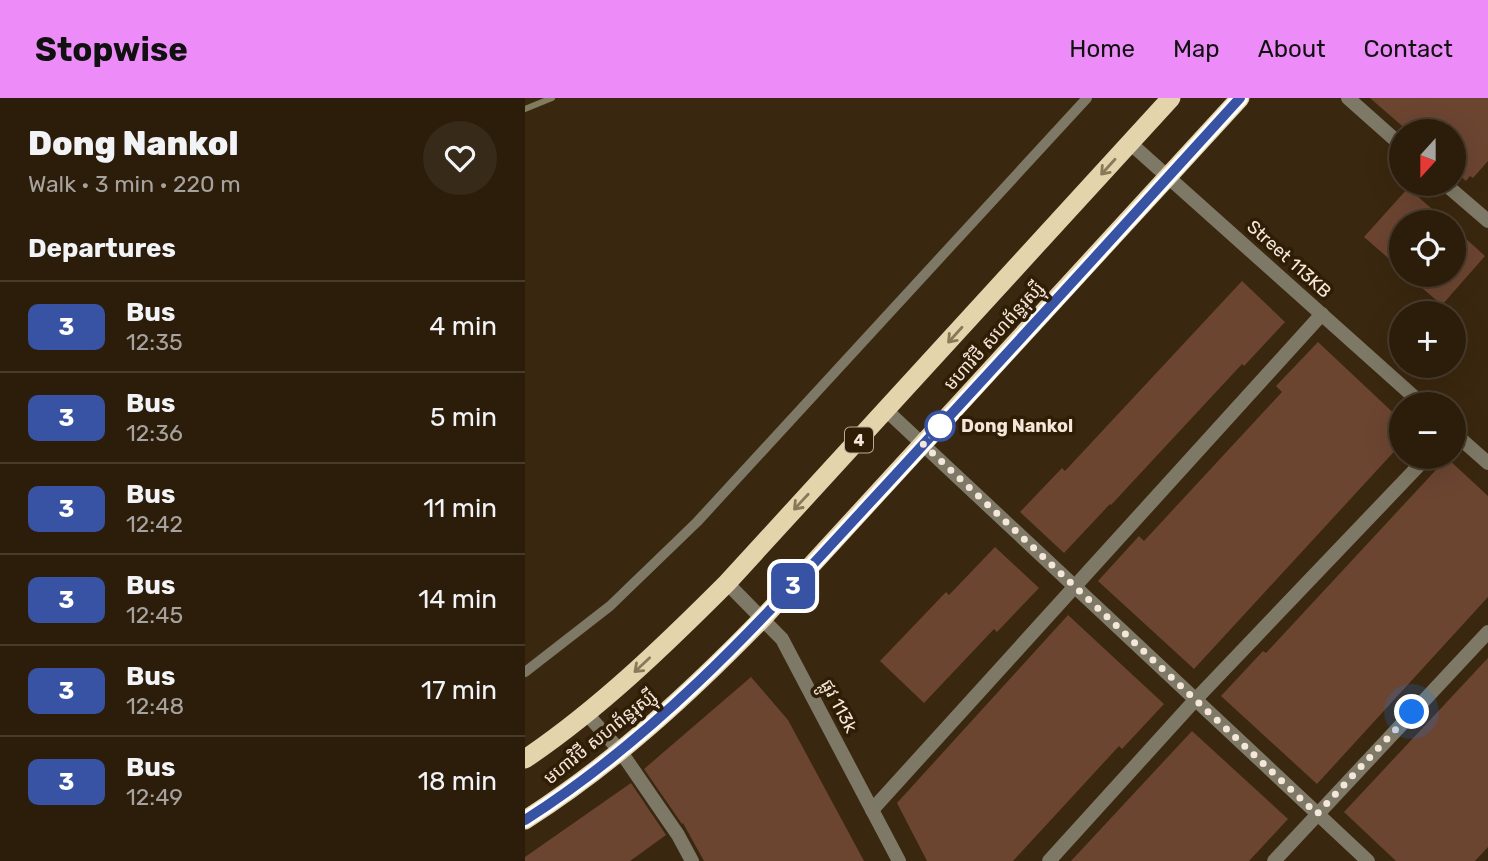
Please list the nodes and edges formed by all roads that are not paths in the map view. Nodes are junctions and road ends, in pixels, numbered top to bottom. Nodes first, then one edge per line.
1 (1087, 98) edge
2 (1171, 98) edge
3 (1240, 98) edge
4 (1348, 98) edge
5 (1389, 134) edge
6 (1130, 143) junction
7 (1168, 176) junction
8 (1459, 196) edge
9 (1488, 221) edge
10 (1322, 314) junction
11 (1409, 392) edge
12 (886, 410) junction
13 (923, 444) junction
14 (1466, 444) edge
15 (1488, 463) edge
16 (1416, 469) edge
17 (727, 583) junction
18 (1075, 586) junction
19 (762, 619) junction
20 (1488, 632) edge
21 (525, 672) edge
22 (1196, 699) junction
23 (586, 713) junction
24 (621, 752) junction
25 (525, 759) edge
26 (872, 810) junction
27 (1317, 814) junction
28 (525, 820) edge
29 (692, 861) edge
30 (899, 861) edge
31 (1049, 861) edge
32 (1275, 861) edge
33 (1368, 861) edge

1 - 21 lane
2 - 6 highway, មហាវិថី សហព័ន្ធរុស្ស៊ី / 4
3 - 7 highway, មហាវិថី សហព័ន្ធរុស្ស៊ី
4 - 5 street
6 - 7 street, Street 113KB
6 -> 12 highway, មហាវិថី សហព័ន្ធរុស្ស៊ី / 4
7 - 10 street, Street 113KB
7 - 13 highway, មហាវិថី សហព័ន្ធរុស្ស៊ី
8 - 9 street
10 - 11 street, Street 113KB
10 - 18 street
12 - 13 street
12 -> 17 highway, មហាវិថី សហព័ន្ធរុស្ស៊ី / 4
13 - 18 street
13 - 19 highway, មហាវិថី សហព័ន្ធរុស្ស៊ី
14 - 15 street
16 - 22 street
17 - 19 street, ផ្លូវ 113k
17 -> 23 highway, មហាវិថី សហព័ន្ធរុស្ស៊ី / 4
18 - 22 street
18 - 26 street
19 - 24 highway, មហាវិថី សហព័ន្ធរុស្ស៊ី
19 - 26 street, ផ្លូវ 113k
20 - 27 street
22 - 27 street
22 - 31 street
23 - 24 street
23 - 25 highway, មហាវិថី សហព័ន្ធរុស្ស៊ី / 4
24 - 28 highway, មហាវិថី សហព័ន្ធរុស្ស៊ី
24 - 29 street
26 - 30 street, ផ្លូវ 113k
27 - 32 street
27 - 33 street

